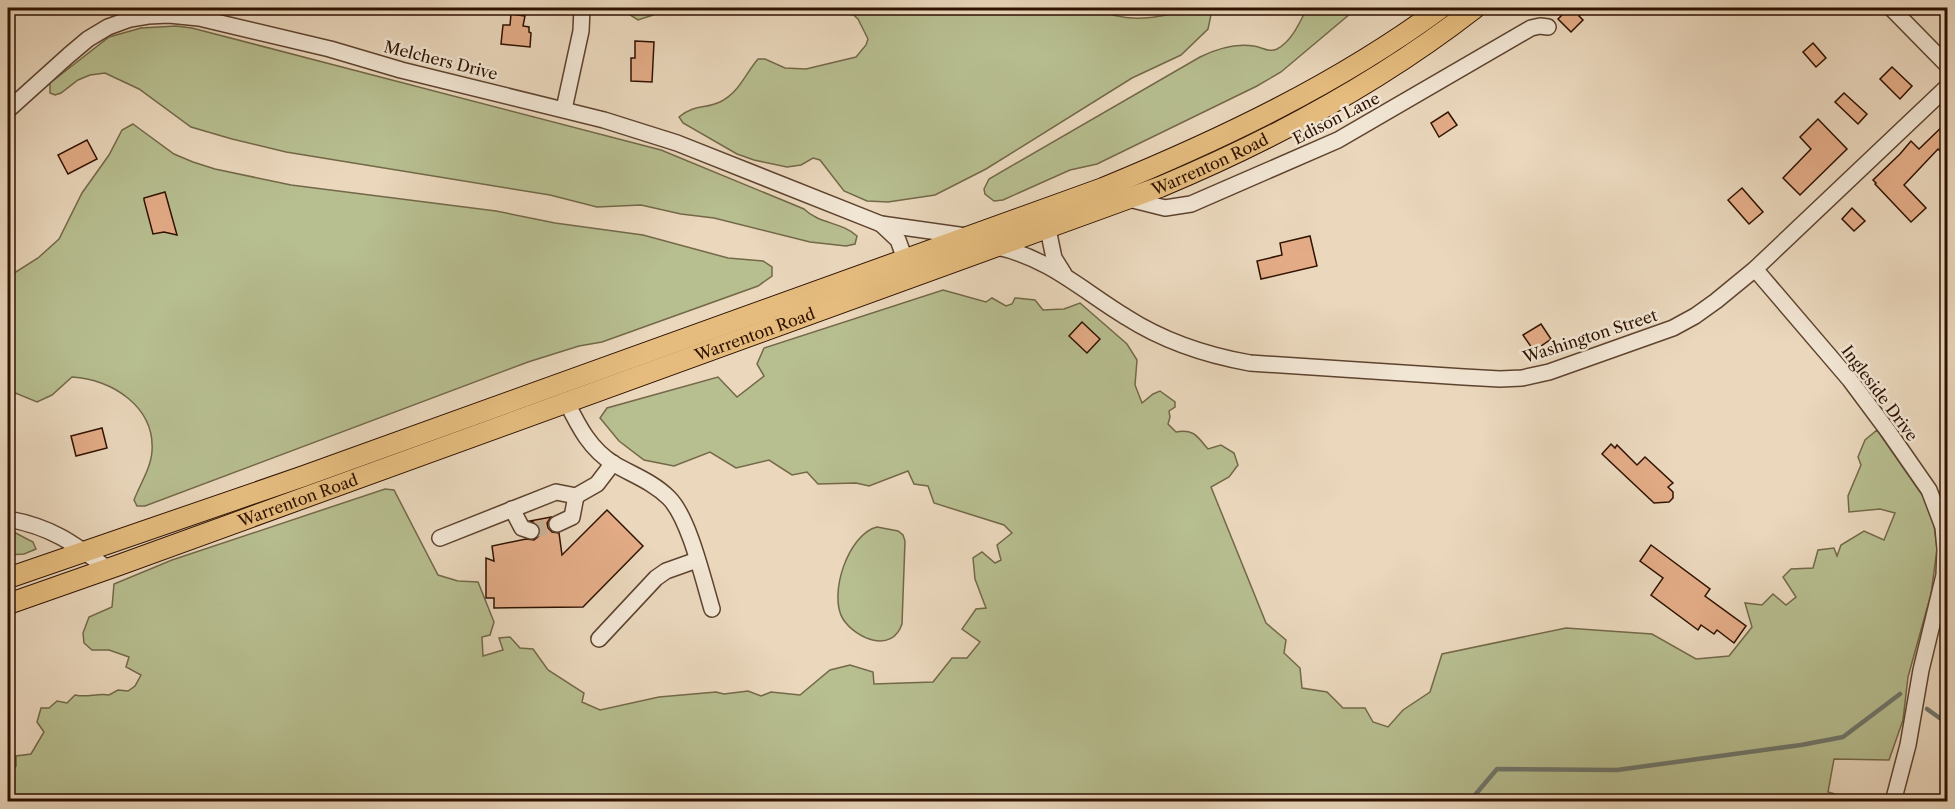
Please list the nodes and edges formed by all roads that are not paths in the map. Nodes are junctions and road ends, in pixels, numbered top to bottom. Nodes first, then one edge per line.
1 (582, 8) edge
2 (1441, 8) edge
3 (1474, 8) edge
4 (1891, 8) edge
5 (1548, 27) dead end
6 (1947, 66) edge
7 (1947, 86) edge
8 (564, 109) junction
9 (8, 110) edge
10 (1129, 199) junction
11 (881, 224) junction
12 (1048, 229) junction
13 (970, 236) junction
14 (997, 247) junction
15 (905, 259) junction
16 (1755, 269) junction
17 (1065, 276) junction
18 (567, 403) junction
19 (613, 463) junction
20 (576, 496) junction
21 (512, 509) junction
22 (8, 519) edge
23 (557, 524) tunnel mouth
24 (531, 531) dead end
25 (440, 538) dead end
26 (84, 551) junction
27 (697, 560) junction
28 (108, 569) junction
29 (8, 578) edge
30 (8, 604) edge
31 (712, 609) dead end
32 (599, 639) dead end
33 (1893, 801) edge

1 - 8 street
2 - 13 main road, Warrenton Road
3 - 10 main road, Warrenton Road
4 - 6 street
5 - 10 street, Edison Lane
7 - 16 street, Washington Street
8 - 9 street, Melchers Drive
8 - 11 street, Melchers Drive
10 - 12 main road, Warrenton Road
11 - 13 street, Melchers Drive
11 - 15 street, Melchers Drive
12 - 14 main road, Warrenton Road
12 - 17 street, Washington Street
13 - 15 main road, Warrenton Road
14 - 17 street, Washington Street
14 - 18 main road, Warrenton Road
15 - 26 main road, Warrenton Road
16 - 17 street, Washington Street
16 - 33 street, Ingleside Drive
18 - 19 street
18 - 28 main road, Warrenton Road
19 - 20 street
19 - 27 street
20 - 21 street
20 - 23 street
21 - 24 street
21 - 25 street
22 - 26 street
26 - 28 street
26 - 29 main road, Warrenton Road
27 - 31 street
27 - 32 street
28 - 30 main road, Warrenton Road

